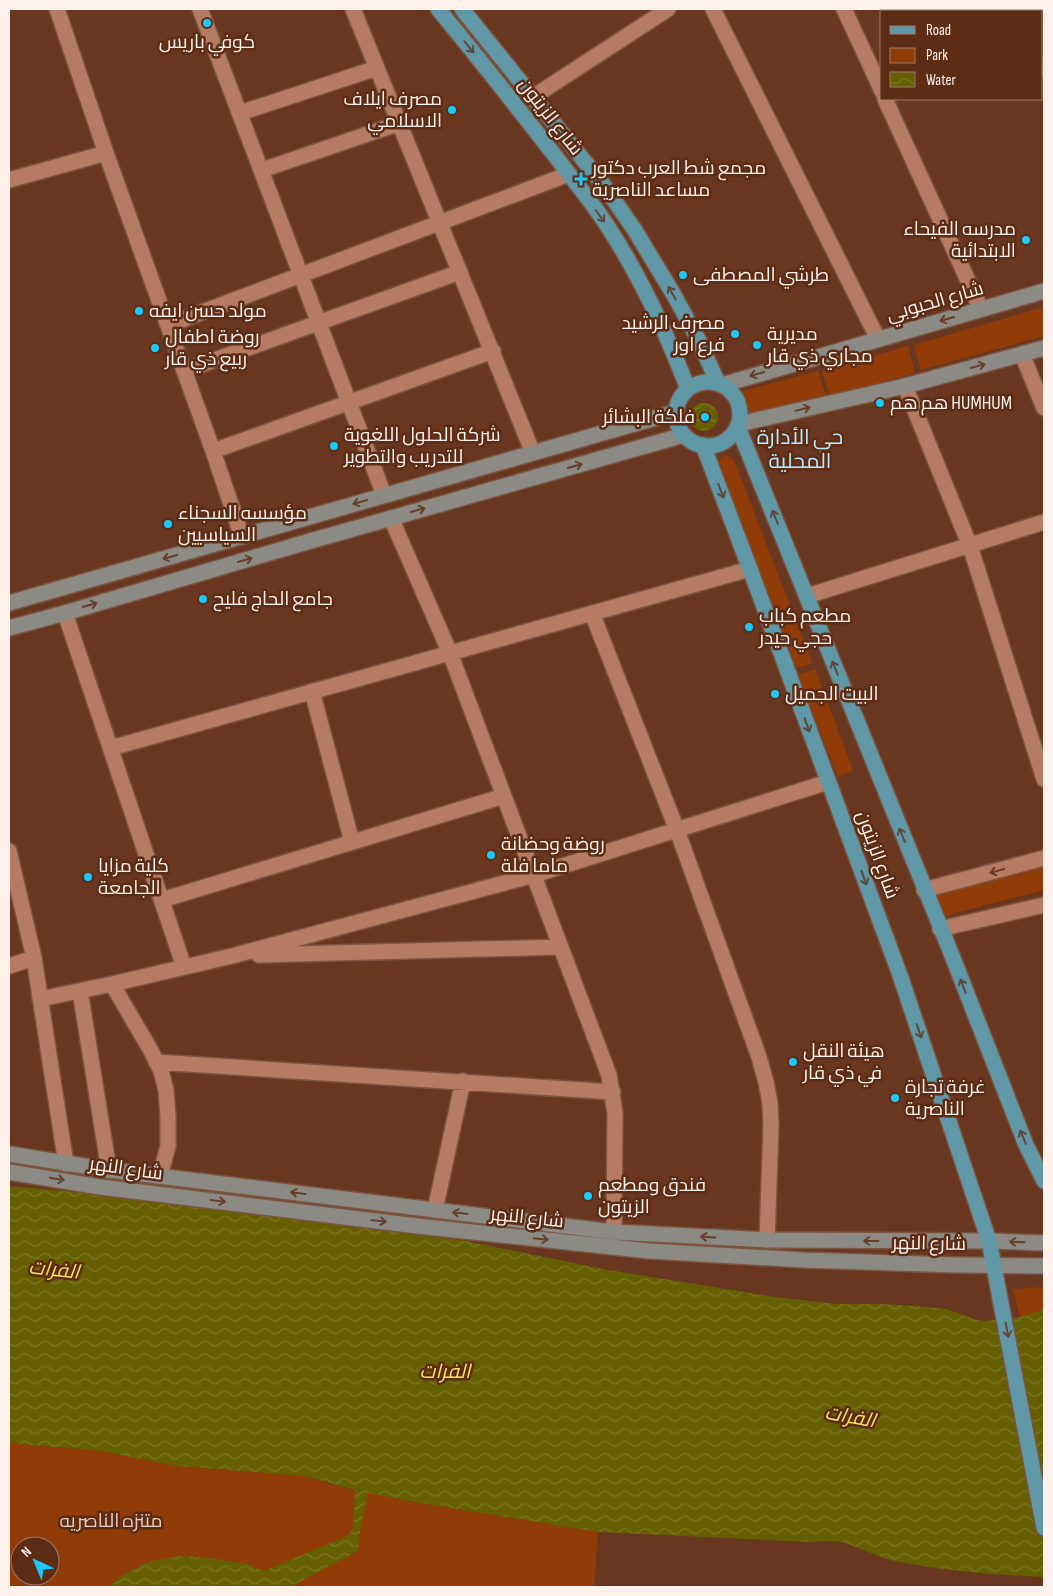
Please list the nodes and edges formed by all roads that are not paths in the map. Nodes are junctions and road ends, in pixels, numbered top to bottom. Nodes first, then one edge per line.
1 (57, 9) edge
2 (200, 9) edge
3 (353, 9) edge
4 (438, 9) edge
5 (464, 9) edge
6 (668, 9) edge
7 (714, 9) edge
8 (844, 9) edge
9 (377, 68) junction
10 (880, 87) edge
11 (533, 97) junction
12 (885, 100) edge
13 (240, 113) junction
14 (400, 123) junction
15 (106, 153) junction
16 (262, 170) junction
17 (569, 174) junction
18 (9, 180) edge
19 (440, 222) junction
20 (460, 272) junction
21 (301, 275) junction
22 (1044, 291) edge
23 (981, 309) junction
24 (319, 322) junction
25 (168, 325) junction
26 (878, 339) junction
27 (1044, 348) edge
28 (493, 351) junction
29 (1022, 354) junction
30 (184, 371) junction
31 (720, 384) junction
32 (905, 386) junction
33 (688, 389) junction
34 (350, 402) junction
35 (1044, 408) edge
36 (676, 412) junction
37 (738, 425) junction
38 (684, 435) junction
39 (703, 445) junction
40 (213, 451) junction
41 (533, 453) junction
42 (384, 495) junction
43 (391, 518) junction
44 (294, 520) junction
45 (1044, 522) edge
46 (242, 537) junction
47 (300, 544) junction
48 (970, 546) junction
49 (750, 568) junction
50 (806, 596) junction
51 (9, 603) edge
52 (65, 613) junction
53 (592, 613) junction
54 (9, 628) edge
55 (450, 653) junction
56 (312, 691) junction
57 (111, 748) junction
58 (1044, 779) edge
59 (828, 782) junction
60 (504, 796) junction
61 (677, 830) junction
62 (352, 842) junction
63 (1044, 858) edge
64 (10, 859) edge
65 (534, 875) junction
66 (924, 890) junction
67 (162, 900) junction
68 (1044, 905) edge
69 (940, 929) junction
70 (561, 947) junction
71 (232, 956) junction
72 (34, 958) junction
73 (9, 966) edge
74 (184, 967) junction
75 (112, 984) junction
76 (80, 991) junction
77 (40, 998) junction
78 (156, 1062) junction
79 (463, 1081) junction
80 (613, 1092) junction
81 (9, 1154) edge
82 (66, 1164) junction
83 (109, 1170) junction
84 (9, 1172) edge
85 (160, 1176) junction
86 (1044, 1178) edge
87 (435, 1210) junction
88 (614, 1232) junction
89 (767, 1240) junction
90 (990, 1241) junction
91 (1044, 1243) edge
92 (994, 1264) junction
93 (1044, 1266) edge
94 (1044, 1528) edge

1 - 15 street
2 - 13 street
3 - 9 street
4 -> 17 main road, شارع الزيتون
5 - 11 main road, شارع الزيتون
6 - 11 street
7 - 26 street
8 - 10 street
9 - 13 street
9 - 14 street
31 -> 11 main road, شارع الزيتون
12 - 23 street
13 - 16 street
14 - 16 street
14 - 19 street
15 - 18 street
15 - 25 street
16 - 21 street
17 - 19 street
17 -> 33 main road, شارع الزيتون
19 - 20 street
19 - 21 street
20 - 24 street
20 - 28 street
21 - 24 street
21 - 25 street
22 - 23 main road, شارع الحبوبي
23 -> 26 main road, شارع الحبوبي
24 - 30 street
24 - 34 street
25 - 30 street
26 -> 31 main road, شارع الحبوبي
27 - 29 main road
28 - 34 street
28 - 41 street
32 -> 29 main road
29 - 35 street
30 - 40 street
31 - 33 main road
31 - 37 main road
37 -> 32 main road
32 - 48 street
33 - 36 main road
34 - 40 street
34 - 42 street
36 - 38 main road
36 - 41 main road
37 - 39 main road
50 -> 37 main road, شارع الزيتون
38 - 39 main road
43 -> 38 main road
39 -> 49 main road, شارع الزيتون
40 - 46 street
41 - 42 main road
42 -> 44 main road
43 - 47 main road
43 - 55 street
44 - 46 main road
44 - 47 main road
45 - 48 street
46 -> 51 main road
52 -> 47 main road
48 - 50 street
48 - 58 street
49 - 53 street
49 -> 59 main road, شارع الزيتون
66 -> 50 main road, شارع الزيتون
52 - 54 main road
52 - 57 street
53 - 55 street
53 - 61 street
55 - 56 street
55 - 60 street
56 - 57 street
56 - 62 street
57 - 67 street
59 - 61 street
59 -> 90 main road, شارع الزيتون
60 - 62 street
60 - 65 street
61 - 65 street
61 - 89 street
62 - 67 street
63 -> 66 street
64 - 72 street
65 - 70 street
65 - 71 street
66 - 69 main road, شارع الزيتون
67 - 74 street
68 - 69 street
86 -> 69 main road, شارع الزيتون
70 - 71 street
70 - 80 street
71 - 74 street
72 - 73 street
72 - 77 street
74 - 75 street
75 - 76 street
75 - 78 street
76 - 77 street
76 - 83 street
77 - 82 street
78 - 79 street
78 - 85 street
79 - 80 street
79 - 87 street
80 - 88 street
81 - 82 main road, شارع النهر
82 - 83 main road, شارع النهر
83 - 85 main road, شارع النهر
84 -> 92 main road, شارع النهر
87 -> 85 main road, شارع النهر
88 -> 87 main road, شارع النهر
89 -> 88 main road, شارع النهر
90 -> 89 main road, شارع النهر
91 -> 90 main road, شارع النهر
90 - 92 main road, شارع الزيتون
92 - 93 main road, شارع النهر
92 -> 94 main road, شارع الزيتون

